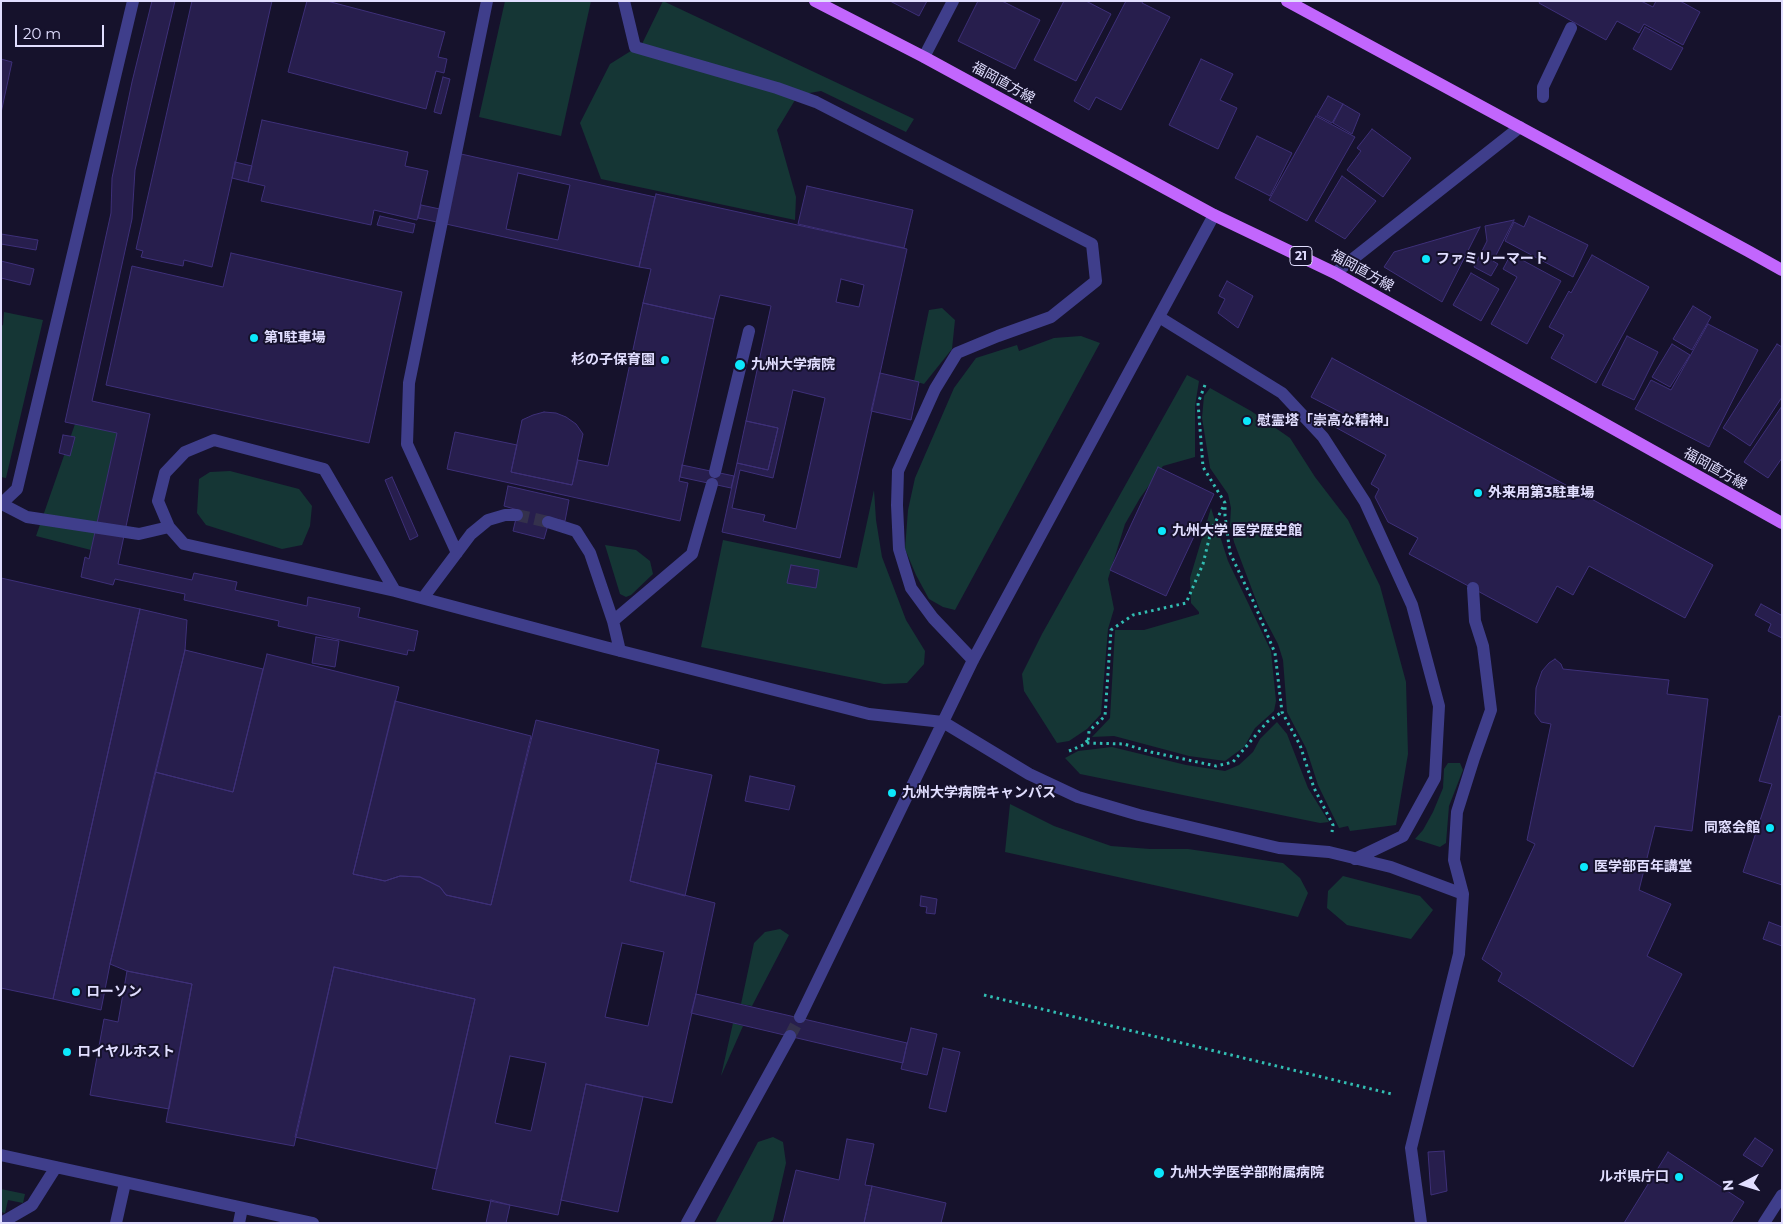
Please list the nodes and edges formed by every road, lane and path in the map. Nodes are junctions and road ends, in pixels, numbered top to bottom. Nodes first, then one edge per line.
1 (133, 1) edge
2 (487, 1) edge
3 (624, 1) edge
4 (815, 1) edge
5 (953, 1) edge
6 (1287, 1) edge
7 (1571, 28) dead end
8 (924, 57) junction
9 (1543, 97) dead end
10 (1520, 127) junction
11 (1214, 215) junction
12 (1782, 270) edge
13 (1336, 273) junction
14 (1159, 317) junction
15 (749, 331) dead end
16 (1205, 385) dead end
17 (1225, 503) junction
18 (2, 504) edge
19 (517, 515) tunnel mouth
20 (548, 522) tunnel mouth
21 (1782, 523) edge
22 (168, 527) junction
23 (457, 553) junction
24 (1473, 588) dead end
25 (395, 591) junction
26 (423, 598) junction
27 (613, 621) junction
28 (620, 651) junction
29 (973, 660) junction
30 (1282, 712) junction
31 (943, 722) junction
32 (1087, 742) junction
33 (1069, 751) dead end
34 (1329, 852) junction
35 (1355, 860) junction
36 (1463, 894) junction
37 (984, 995) dead end
38 (800, 1017) tunnel mouth
39 (790, 1036) tunnel mouth
40 (1392, 1094) dead end
41 (1, 1154) edge
42 (56, 1167) junction
43 (125, 1182) junction
44 (1782, 1195) edge
45 (242, 1208) junction
46 (1, 1223) edge
47 (116, 1223) edge
48 (239, 1223) edge
49 (313, 1223) edge
50 (688, 1223) edge
51 (1421, 1223) edge
52 (1764, 1223) edge

1 - 18 street
2 - 23 street
3 - 29 street
4 - 8 main road, 福岡直方線 / 21
5 - 8 street
6 - 10 main road
7 - 9 street
8 - 11 main road, 福岡直方線 / 21
10 - 12 main road
10 - 13 street
11 - 13 main road, 福岡直方線 / 21
11 - 14 street
13 - 21 main road, 福岡直方線 / 21
14 - 29 street
14 - 35 street
15 - 27 street
16 - 17 path
17 - 30 path
17 - 32 path
18 - 22 street
19 - 23 street
20 - 27 street
22 - 25 street
22 - 25 street
23 - 26 street
24 - 36 street
25 - 26 street
26 - 28 street
27 - 28 street
28 - 31 street
29 - 31 street
30 - 32 path
30 - 34 path
31 - 34 street
31 - 38 street
32 - 33 path
34 - 35 street
35 - 36 street
36 - 51 street
37 - 40 path
39 - 50 street
41 - 42 street
42 - 43 street
42 - 46 street
43 - 45 street
43 - 47 street
44 - 52 street
45 - 48 street
45 - 49 street

